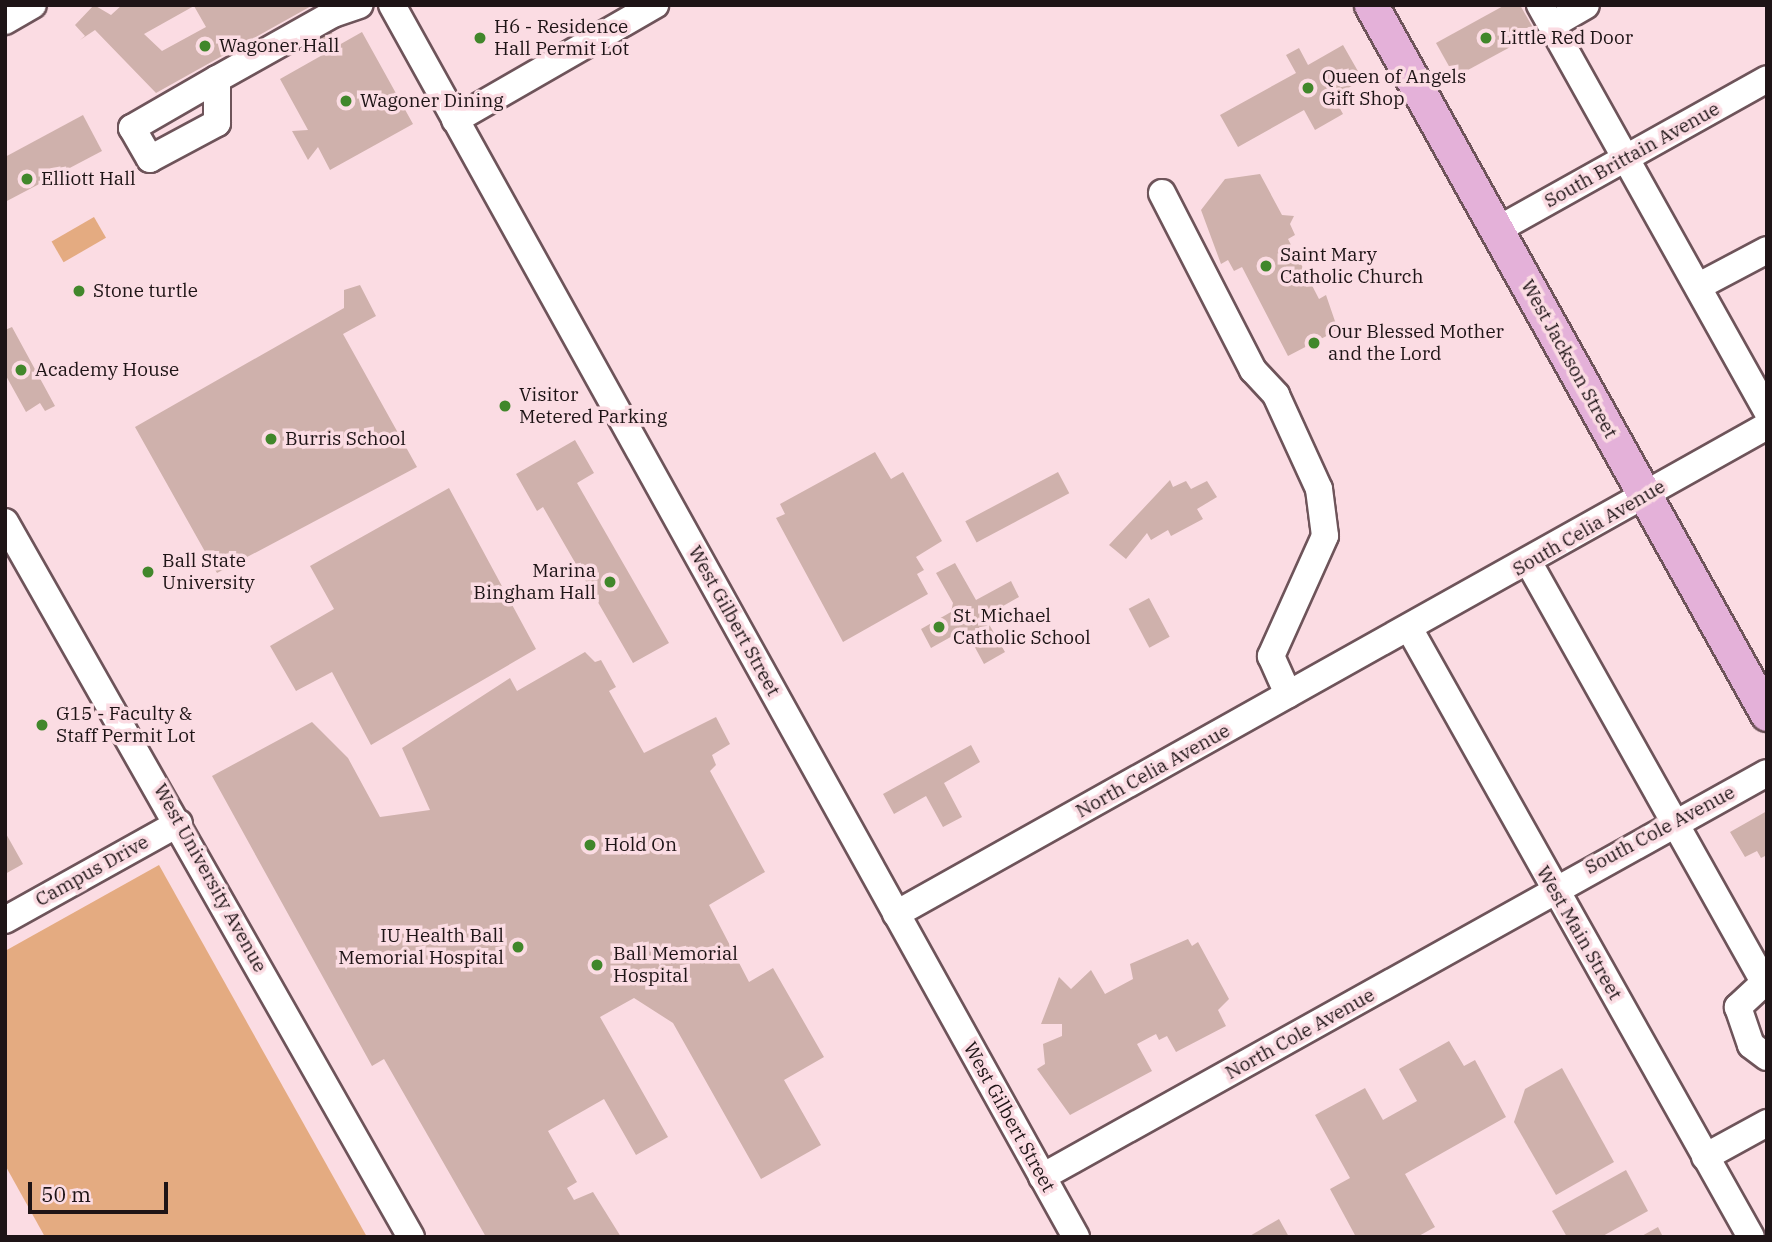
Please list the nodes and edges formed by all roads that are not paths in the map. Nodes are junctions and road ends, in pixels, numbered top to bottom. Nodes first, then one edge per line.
1 (33, 5) edge
2 (359, 5) edge
3 (392, 5) edge
4 (655, 5) edge
5 (1371, 5) edge
6 (1586, 5) edge
7 (1546, 15) edge
8 (5, 21) edge
9 (217, 79) dead end
10 (1767, 79) edge
11 (455, 120) junction
12 (1626, 158) junction
13 (1161, 193) dead end
14 (1497, 230) junction
15 (1767, 250) edge
16 (1699, 286) junction
17 (1767, 412) edge
18 (1767, 426) edge
19 (1646, 496) junction
20 (5, 522) edge
21 (1529, 562) junction
22 (1409, 628) junction
23 (1287, 694) junction
24 (1767, 714) edge
25 (1767, 773) edge
26 (1675, 819) junction
27 (179, 823) junction
28 (1555, 887) junction
29 (896, 914) junction
30 (5, 920) edge
31 (1765, 980) edge
32 (1767, 1057) edge
33 (1767, 1123) edge
34 (1705, 1157) junction
35 (1042, 1177) junction
36 (1756, 1233) edge
37 (411, 1237) edge
38 (1076, 1237) edge

1 - 8 street
2 - 9 street
3 - 11 street, West Gilbert Street
4 - 11 street
5 - 14 main road, West Jackson Street
6 - 7 street
7 - 12 street
10 - 12 street, South Brittain Avenue
11 - 29 street, West Gilbert Street
12 - 14 street, South Brittain Avenue
12 - 16 street
13 - 23 street
14 - 19 main road, West Jackson Street
15 - 16 street
16 - 17 street
18 - 19 street, South Celia Avenue
19 - 21 street, South Celia Avenue
19 - 24 main road, West Jackson Street
20 - 27 street, West University Avenue
21 - 22 street, South Celia Avenue
21 - 26 street
22 - 23 street, North Celia Avenue
22 - 28 street, West Main Street
23 - 29 street, North Celia Avenue
25 - 26 street, South Cole Avenue
26 - 28 street, South Cole Avenue
26 - 31 street
27 - 30 street, Campus Drive
27 - 37 street, West University Avenue
28 - 34 street, West Main Street
28 - 35 street, North Cole Avenue
29 - 35 street, West Gilbert Street
31 - 32 street
33 - 34 street
34 - 36 street, West Main Street
35 - 38 street, West Gilbert Street

